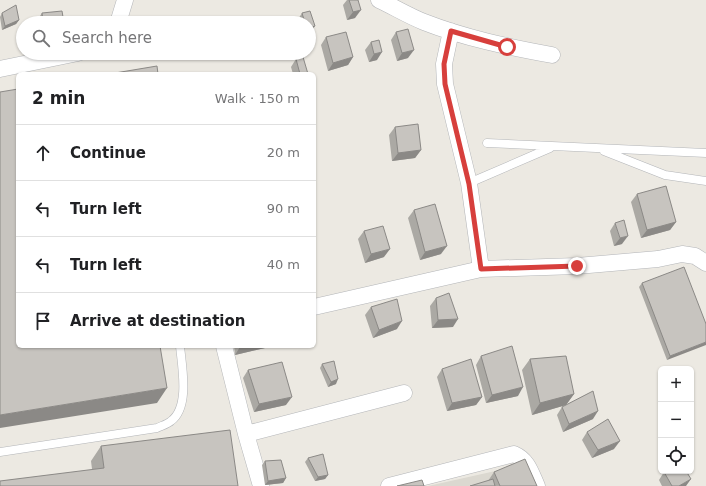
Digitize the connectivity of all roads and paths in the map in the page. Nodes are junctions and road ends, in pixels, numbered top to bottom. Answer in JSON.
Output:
{"nodes":[{"id":1,"x":125,"y":0,"type":"edge"},
{"id":2,"x":379,"y":0,"type":"edge"},
{"id":3,"x":120,"y":16,"type":"edge"},
{"id":4,"x":451,"y":31,"type":"junction"},
{"id":5,"x":552,"y":55,"type":"dead end"},
{"id":6,"x":44,"y":60,"type":"edge"},
{"id":7,"x":0,"y":69,"type":"edge"},
{"id":8,"x":487,"y":143,"type":"dead end"},
{"id":9,"x":552,"y":147,"type":"junction"},
{"id":10,"x":599,"y":149,"type":"junction"},
{"id":11,"x":706,"y":153,"type":"edge"},
{"id":12,"x":706,"y":181,"type":"edge"},
{"id":13,"x":469,"y":184,"type":"junction"},
{"id":14,"x":706,"y":263,"type":"edge"},
{"id":15,"x":481,"y":269,"type":"junction"},
{"id":16,"x":316,"y":307,"type":"edge"},
{"id":17,"x":180,"y":348,"type":"edge"},
{"id":18,"x":224,"y":348,"type":"edge"},
{"id":19,"x":404,"y":393,"type":"dead end"},
{"id":20,"x":246,"y":434,"type":"junction"},
{"id":21,"x":0,"y":452,"type":"edge"},
{"id":22,"x":261,"y":486,"type":"edge"},
{"id":23,"x":389,"y":486,"type":"edge"},
{"id":24,"x":537,"y":486,"type":"edge"}],
"edges":[{"from":1,"to":3,"type":"street"},
{"from":2,"to":4,"type":"street"},
{"from":4,"to":5,"type":"street"},
{"from":4,"to":13,"type":"street"},
{"from":6,"to":7,"type":"street"},
{"from":8,"to":9,"type":"lane"},
{"from":9,"to":10,"type":"lane"},
{"from":9,"to":13,"type":"lane"},
{"from":10,"to":11,"type":"lane"},
{"from":10,"to":12,"type":"lane"},
{"from":13,"to":15,"type":"street"},
{"from":14,"to":15,"type":"street"},
{"from":15,"to":16,"type":"street"},
{"from":17,"to":21,"type":"lane"},
{"from":18,"to":20,"type":"street"},
{"from":19,"to":20,"type":"street"},
{"from":20,"to":22,"type":"street"},
{"from":23,"to":24,"type":"street"}]}
